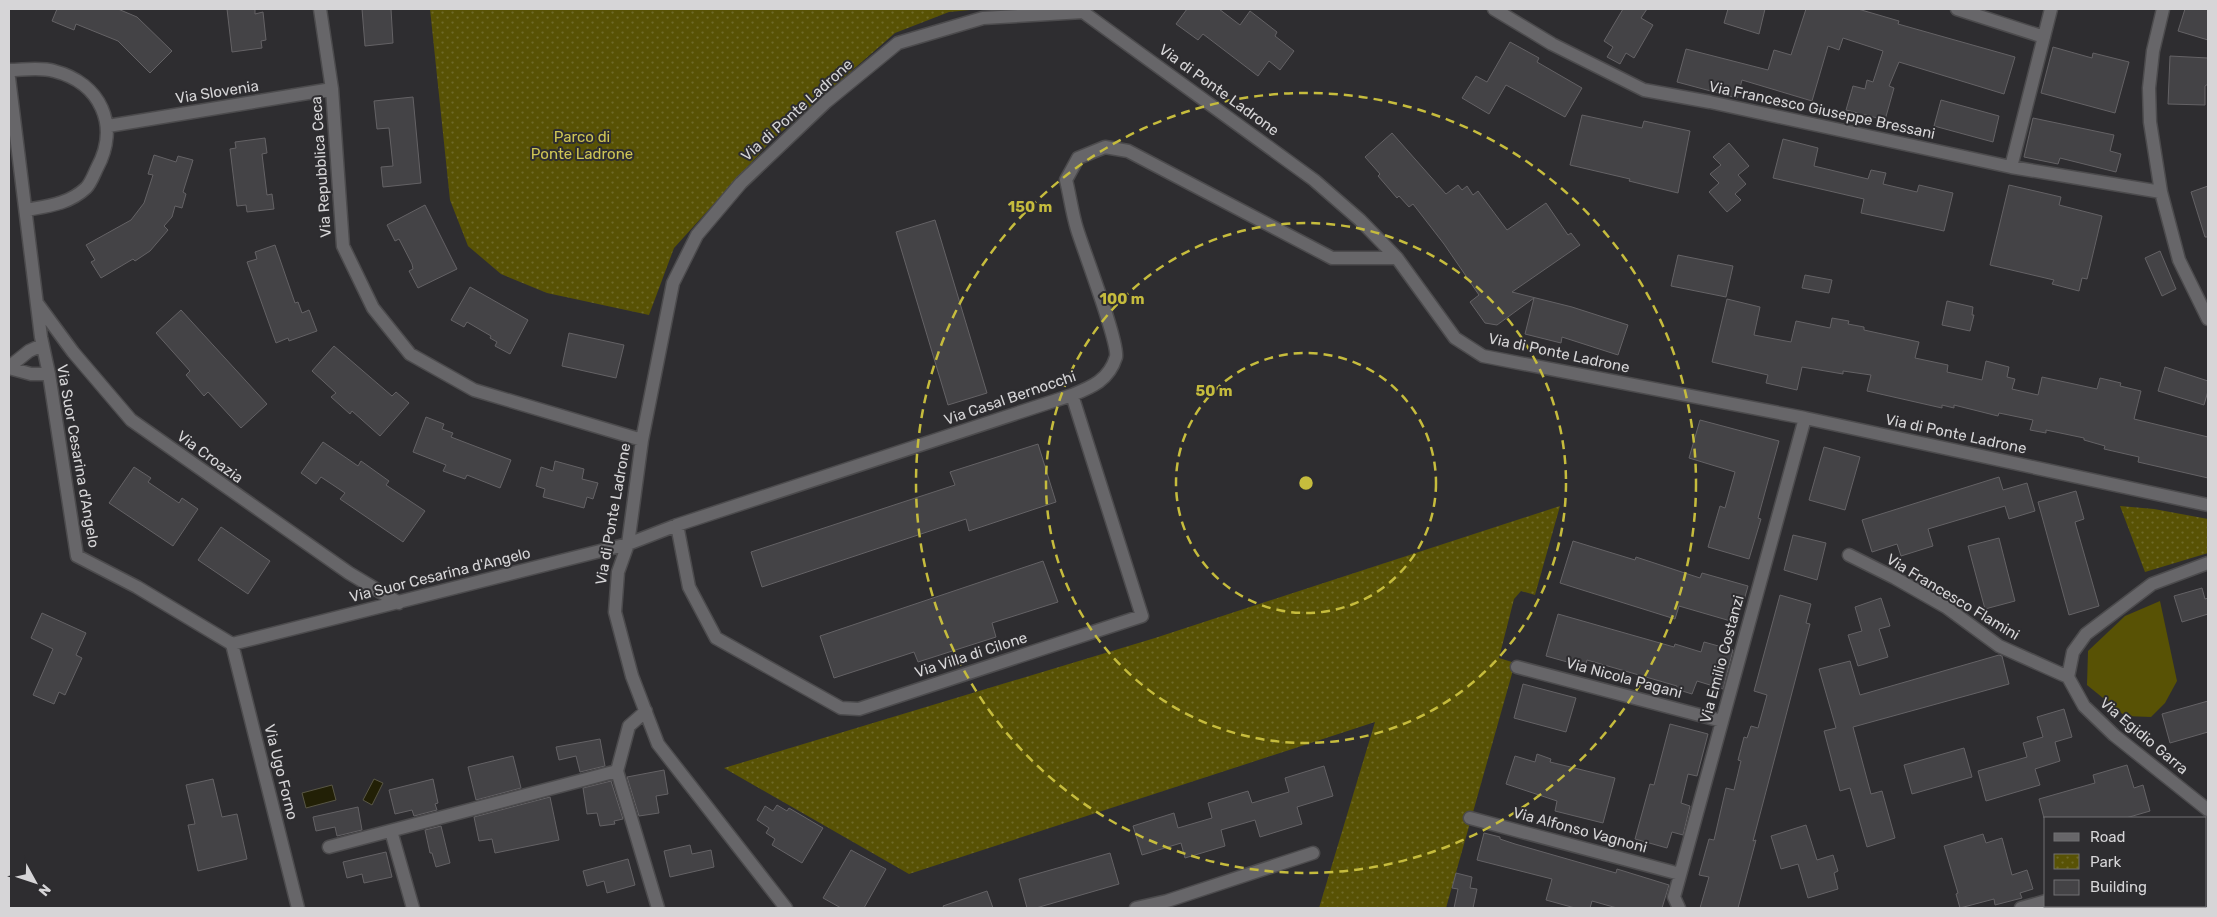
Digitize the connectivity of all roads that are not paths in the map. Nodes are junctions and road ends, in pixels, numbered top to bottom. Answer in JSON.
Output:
{"nodes":[{"id":1,"x":320,"y":9,"type":"edge"},
{"id":2,"x":1494,"y":9,"type":"edge"},
{"id":3,"x":1958,"y":9,"type":"edge"},
{"id":4,"x":2051,"y":9,"type":"edge"},
{"id":5,"x":2163,"y":9,"type":"edge"},
{"id":6,"x":1082,"y":10,"type":"edge"},
{"id":7,"x":2044,"y":36,"type":"junction"},
{"id":8,"x":9,"y":70,"type":"edge"},
{"id":9,"x":9,"y":78,"type":"edge"},
{"id":10,"x":332,"y":89,"type":"junction"},
{"id":11,"x":108,"y":126,"type":"junction"},
{"id":12,"x":2010,"y":167,"type":"junction"},
{"id":13,"x":2161,"y":192,"type":"junction"},
{"id":14,"x":26,"y":210,"type":"junction"},
{"id":15,"x":1397,"y":258,"type":"junction"},
{"id":16,"x":36,"y":301,"type":"junction"},
{"id":17,"x":2208,"y":319,"type":"edge"},
{"id":18,"x":42,"y":345,"type":"junction"},
{"id":19,"x":9,"y":368,"type":"edge"},
{"id":20,"x":49,"y":374,"type":"junction"},
{"id":21,"x":1072,"y":395,"type":"junction"},
{"id":22,"x":1805,"y":418,"type":"junction"},
{"id":23,"x":642,"y":440,"type":"junction"},
{"id":24,"x":2208,"y":505,"type":"edge"},
{"id":25,"x":677,"y":525,"type":"junction"},
{"id":26,"x":628,"y":544,"type":"junction"},
{"id":27,"x":1848,"y":555,"type":"dead end"},
{"id":28,"x":2208,"y":563,"type":"edge"},
{"id":29,"x":399,"y":603,"type":"junction"},
{"id":30,"x":232,"y":644,"type":"junction"},
{"id":31,"x":1517,"y":667,"type":"dead end"},
{"id":32,"x":2068,"y":677,"type":"junction"},
{"id":33,"x":646,"y":711,"type":"junction"},
{"id":34,"x":1722,"y":720,"type":"junction"},
{"id":35,"x":617,"y":771,"type":"junction"},
{"id":36,"x":2208,"y":810,"type":"edge"},
{"id":37,"x":1470,"y":818,"type":"dead end"},
{"id":38,"x":391,"y":831,"type":"junction"},
{"id":39,"x":329,"y":848,"type":"dead end"},
{"id":40,"x":1313,"y":853,"type":"dead end"},
{"id":41,"x":1680,"y":874,"type":"junction"},
{"id":42,"x":2044,"y":902,"type":"edge"},
{"id":43,"x":298,"y":908,"type":"edge"},
{"id":44,"x":413,"y":908,"type":"edge"},
{"id":45,"x":658,"y":908,"type":"edge"},
{"id":46,"x":786,"y":908,"type":"edge"},
{"id":47,"x":1136,"y":908,"type":"edge"},
{"id":48,"x":1679,"y":908,"type":"edge"},
{"id":49,"x":2021,"y":908,"type":"edge"}],
"edges":[{"from":1,"to":10,"type":"street","name":"Via Repubblica Ceca"},
{"from":2,"to":12,"type":"street","name":"Via Francesco Giuseppe Bressani"},
{"from":3,"to":7,"type":"street"},
{"from":4,"to":7,"type":"street"},
{"from":5,"to":13,"type":"street"},
{"from":6,"to":15,"type":"street","name":"Via di Ponte Ladrone"},
{"from":6,"to":23,"type":"street","name":"Via di Ponte Ladrone"},
{"from":7,"to":12,"type":"street"},
{"from":8,"to":11,"type":"street"},
{"from":9,"to":14,"type":"street","name":"Via Suor Cesarina d'Angelo"},
{"from":10,"to":11,"type":"street","name":"Via Slovenia"},
{"from":10,"to":23,"type":"street","name":"Via Repubblica Ceca"},
{"from":11,"to":14,"type":"street"},
{"from":12,"to":13,"type":"street","name":"Via Francesco Giuseppe Bressani"},
{"from":13,"to":17,"type":"street"},
{"from":14,"to":16,"type":"street","name":"Via Suor Cesarina d'Angelo"},
{"from":15,"to":21,"type":"street","name":"Via Casal Bernocchi"},
{"from":15,"to":22,"type":"street","name":"Via di Ponte Ladrone"},
{"from":16,"to":18,"type":"street","name":"Via Suor Cesarina d'Angelo"},
{"from":16,"to":29,"type":"street","name":"Via Croazia"},
{"from":18,"to":19,"type":"street"},
{"from":18,"to":20,"type":"street","name":"Via Suor Cesarina d'Angelo"},
{"from":19,"to":20,"type":"street"},
{"from":20,"to":30,"type":"street","name":"Via Suor Cesarina d'Angelo"},
{"from":21,"to":25,"type":"street","name":"Via Casal Bernocchi"},
{"from":21,"to":25,"type":"street","name":"Via Villa di Cilone"},
{"from":22,"to":24,"type":"street","name":"Via di Ponte Ladrone"},
{"from":22,"to":34,"type":"street","name":"Via Emilio Costanzi"},
{"from":23,"to":26,"type":"street","name":"Via di Ponte Ladrone"},
{"from":25,"to":26,"type":"street","name":"Via Casal Bernocchi"},
{"from":26,"to":29,"type":"street","name":"Via Suor Cesarina d'Angelo"},
{"from":26,"to":33,"type":"street","name":"Via di Ponte Ladrone"},
{"from":27,"to":32,"type":"street","name":"Via Francesco Flamini"},
{"from":28,"to":32,"type":"street"},
{"from":29,"to":30,"type":"street","name":"Via Suor Cesarina d'Angelo"},
{"from":30,"to":43,"type":"street","name":"Via Ugo Forno"},
{"from":31,"to":34,"type":"street","name":"Via Nicola Pagani"},
{"from":32,"to":36,"type":"street","name":"Via Egidio Garra"},
{"from":33,"to":35,"type":"street"},
{"from":33,"to":46,"type":"street","name":"Via di Ponte Ladrone"},
{"from":34,"to":41,"type":"street","name":"Via Emilio Costanzi"},
{"from":35,"to":38,"type":"street"},
{"from":35,"to":45,"type":"street"},
{"from":37,"to":41,"type":"street","name":"Via Alfonso Vagnoni"},
{"from":38,"to":39,"type":"street"},
{"from":38,"to":44,"type":"street"},
{"from":40,"to":47,"type":"street"},
{"from":41,"to":48,"type":"street","name":"Via Emilio Costanzi"},
{"from":42,"to":49,"type":"street"}]}
